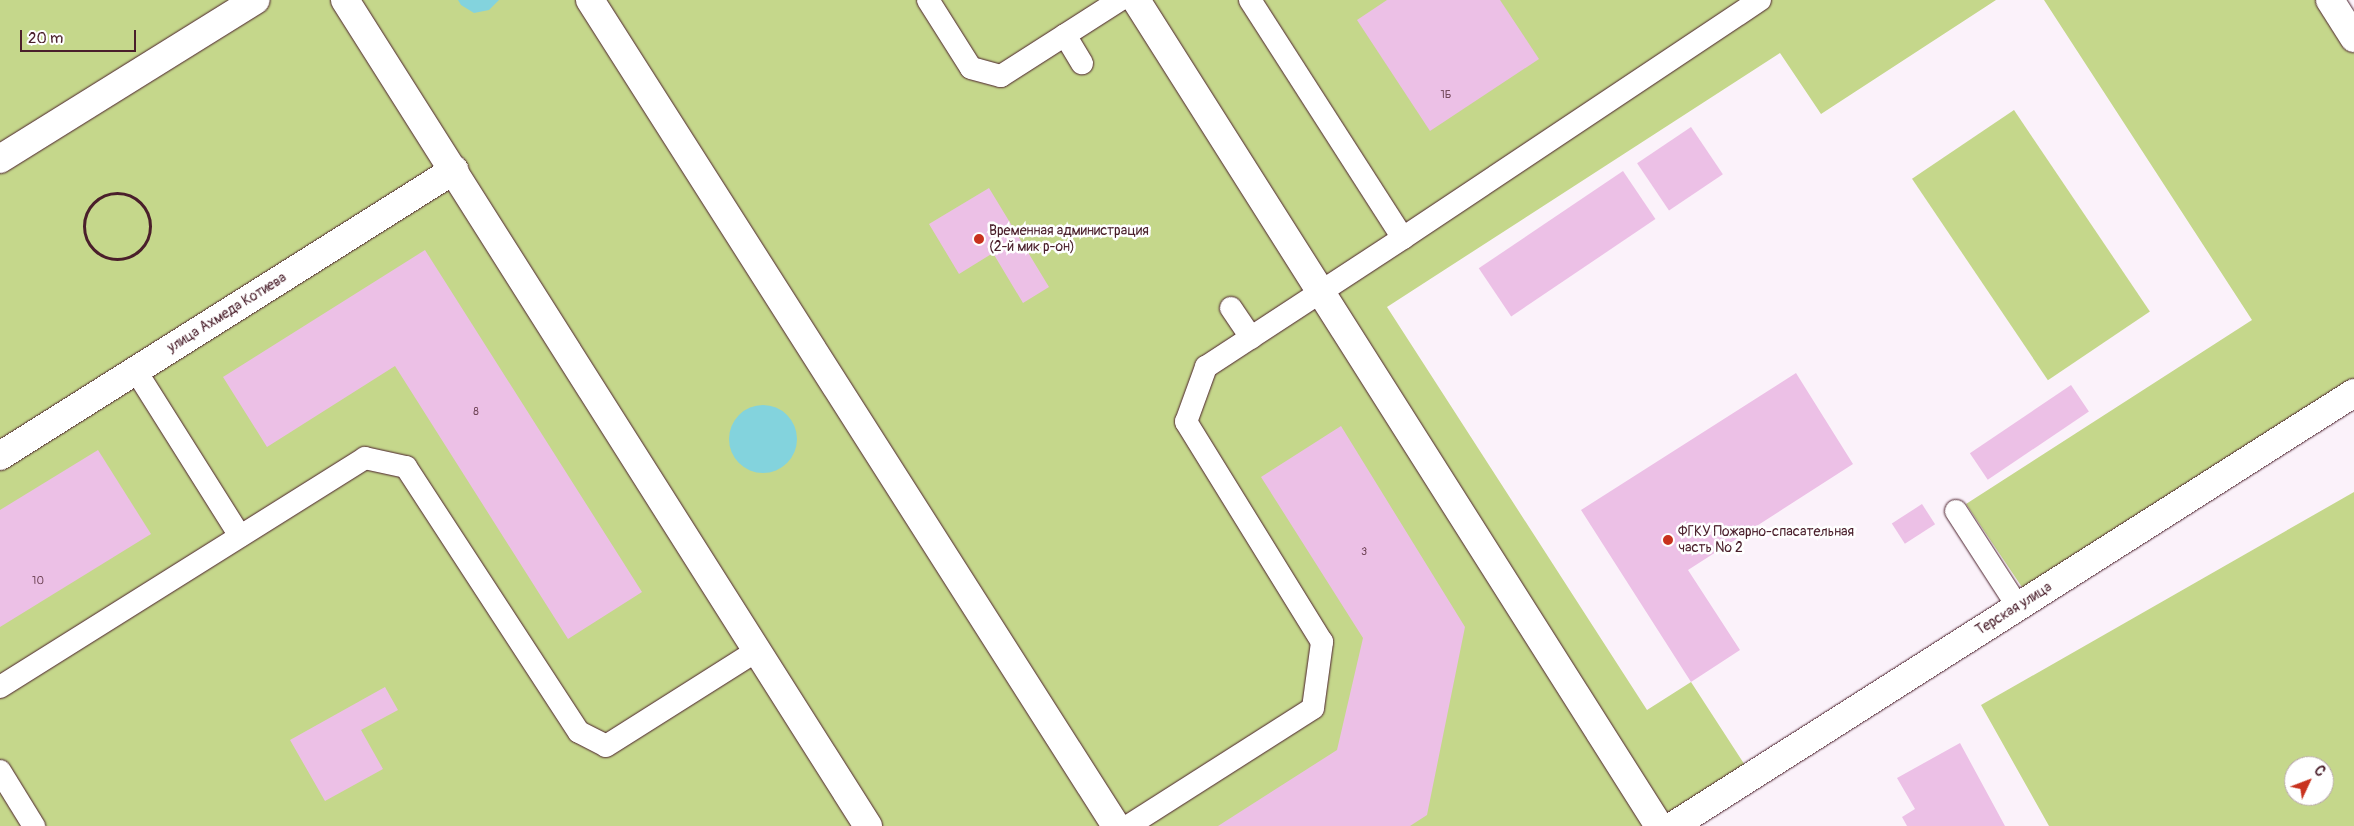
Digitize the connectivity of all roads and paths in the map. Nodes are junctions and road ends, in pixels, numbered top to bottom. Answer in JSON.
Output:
{"nodes":[{"id":1,"x":255,"y":0,"type":"edge"},
{"id":2,"x":345,"y":0,"type":"edge"},
{"id":3,"x":590,"y":0,"type":"edge"},
{"id":4,"x":928,"y":0,"type":"edge"},
{"id":5,"x":1120,"y":0,"type":"edge"},
{"id":6,"x":1136,"y":0,"type":"edge"},
{"id":7,"x":1250,"y":0,"type":"edge"},
{"id":8,"x":1760,"y":0,"type":"edge"},
{"id":9,"x":2330,"y":0,"type":"edge"},
{"id":10,"x":1065,"y":35,"type":"junction"},
{"id":11,"x":2354,"y":38,"type":"edge"},
{"id":12,"x":1082,"y":63,"type":"dead end"},
{"id":13,"x":0,"y":159,"type":"edge"},
{"id":14,"x":454,"y":170,"type":"junction"},
{"id":15,"x":134,"y":196,"type":"joint"},
{"id":16,"x":1403,"y":238,"type":"junction"},
{"id":17,"x":1321,"y":292,"type":"junction"},
{"id":18,"x":1231,"y":308,"type":"dead end"},
{"id":19,"x":1251,"y":338,"type":"junction"},
{"id":20,"x":136,"y":371,"type":"junction"},
{"id":21,"x":2354,"y":393,"type":"edge"},
{"id":22,"x":0,"y":456,"type":"edge"},
{"id":23,"x":1956,"y":511,"type":"dead end"},
{"id":24,"x":240,"y":536,"type":"junction"},
{"id":25,"x":2018,"y":606,"type":"junction"},
{"id":26,"x":756,"y":651,"type":"junction"},
{"id":27,"x":0,"y":687,"type":"edge"},
{"id":28,"x":0,"y":771,"type":"edge"},
{"id":29,"x":34,"y":826,"type":"edge"},
{"id":30,"x":868,"y":826,"type":"edge"},
{"id":31,"x":1116,"y":826,"type":"edge"},
{"id":32,"x":1128,"y":826,"type":"edge"},
{"id":33,"x":1659,"y":826,"type":"edge"},
{"id":34,"x":1673,"y":826,"type":"edge"}],
"edges":[{"from":1,"to":13,"type":"street"},
{"from":2,"to":14,"type":"street"},
{"from":3,"to":31,"type":"street"},
{"from":4,"to":10,"type":"lane"},
{"from":5,"to":10,"type":"lane"},
{"from":6,"to":17,"type":"street"},
{"from":7,"to":16,"type":"lane"},
{"from":8,"to":16,"type":"lane"},
{"from":9,"to":11,"type":"street"},
{"from":10,"to":12,"type":"lane"},
{"from":14,"to":20,"type":"street","name":"улица Ахмеда Котиева"},
{"from":14,"to":26,"type":"street"},
{"from":15,"to":15,"type":"path"},
{"from":16,"to":17,"type":"lane"},
{"from":17,"to":19,"type":"lane"},
{"from":17,"to":33,"type":"street"},
{"from":18,"to":19,"type":"lane"},
{"from":19,"to":32,"type":"lane"},
{"from":20,"to":22,"type":"street","name":"улица Ахмеда Котиева"},
{"from":20,"to":24,"type":"lane"},
{"from":21,"to":25,"type":"street","name":"Терская улица"},
{"from":23,"to":25,"type":"lane"},
{"from":24,"to":26,"type":"lane"},
{"from":24,"to":27,"type":"lane"},
{"from":25,"to":34,"type":"street","name":"Терская улица"},
{"from":26,"to":30,"type":"street"},
{"from":28,"to":29,"type":"lane"}]}
